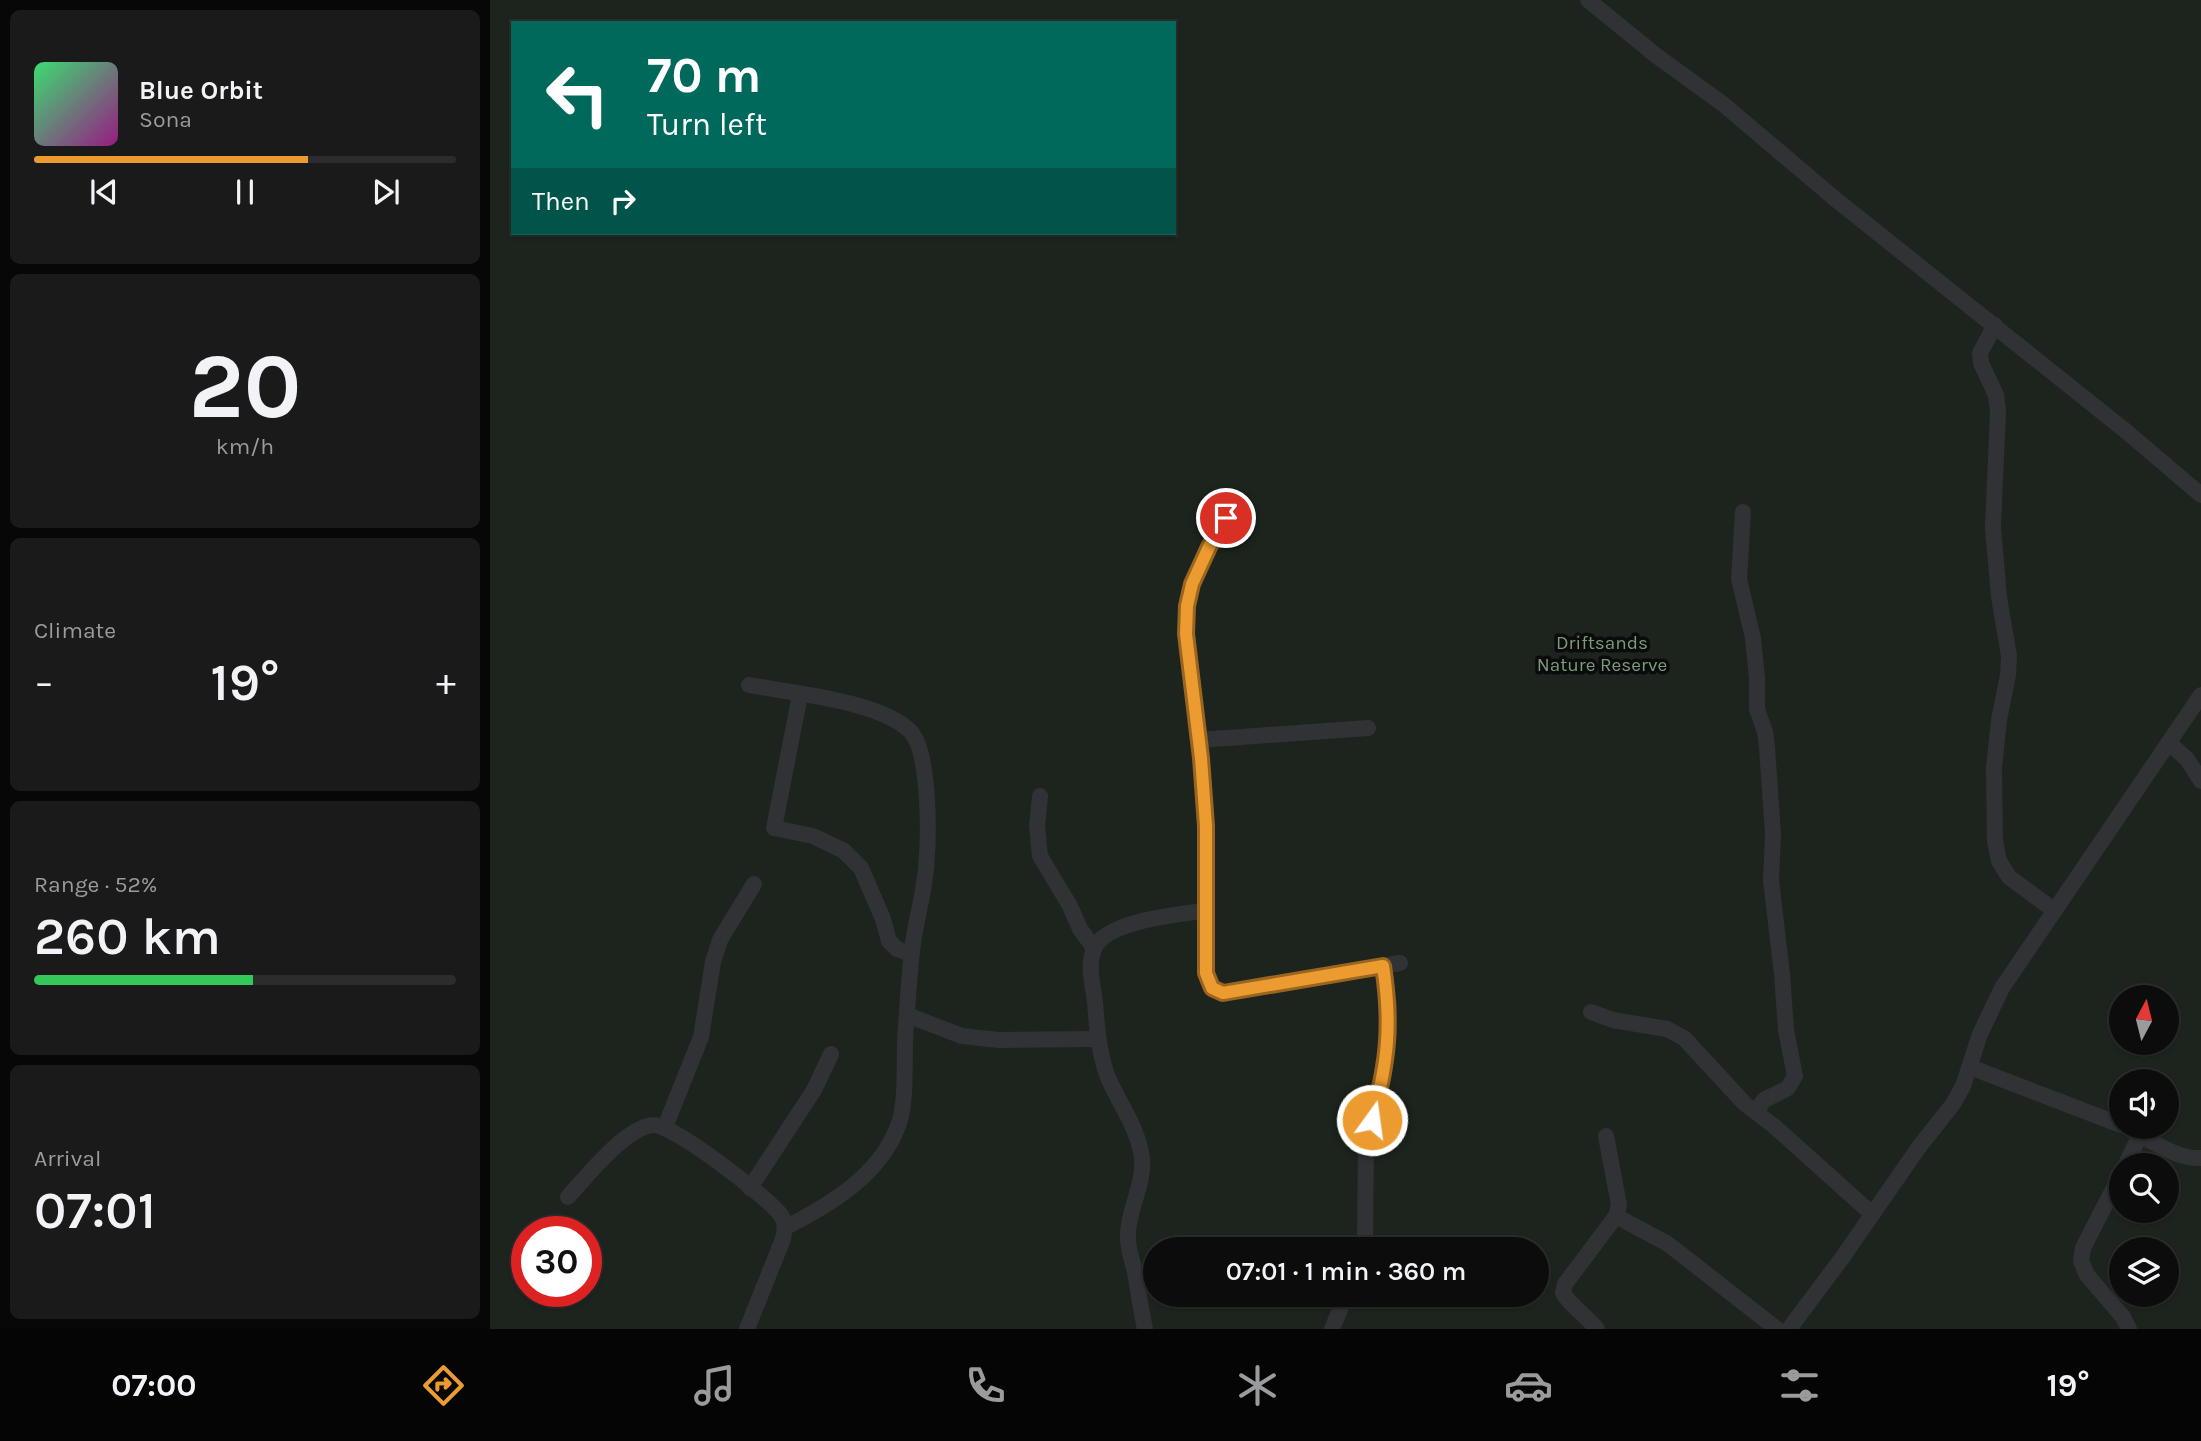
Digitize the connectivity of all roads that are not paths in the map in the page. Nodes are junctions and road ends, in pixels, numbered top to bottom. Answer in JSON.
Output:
{"nodes":[{"id":1,"x":1588,"y":0,"type":"edge"},
{"id":2,"x":1994,"y":325,"type":"junction"},
{"id":3,"x":2201,"y":495,"type":"edge"},
{"id":4,"x":1743,"y":512,"type":"dead end"},
{"id":5,"x":1226,"y":518,"type":"dead end"},
{"id":6,"x":749,"y":685,"type":"dead end"},
{"id":7,"x":800,"y":695,"type":"junction"},
{"id":8,"x":2201,"y":695,"type":"edge"},
{"id":9,"x":1368,"y":729,"type":"dead end"},
{"id":10,"x":1199,"y":740,"type":"junction"},
{"id":11,"x":2169,"y":743,"type":"junction"},
{"id":12,"x":2201,"y":781,"type":"edge"},
{"id":13,"x":1040,"y":796,"type":"dead end"},
{"id":14,"x":754,"y":884,"type":"dead end"},
{"id":15,"x":1205,"y":911,"type":"junction"},
{"id":16,"x":2055,"y":911,"type":"junction"},
{"id":17,"x":1094,"y":948,"type":"junction"},
{"id":18,"x":912,"y":954,"type":"junction"},
{"id":19,"x":1400,"y":963,"type":"dead end"},
{"id":20,"x":1383,"y":966,"type":"junction"},
{"id":21,"x":1591,"y":1012,"type":"dead end"},
{"id":22,"x":906,"y":1015,"type":"junction"},
{"id":23,"x":1098,"y":1039,"type":"junction"},
{"id":24,"x":831,"y":1054,"type":"dead end"},
{"id":25,"x":1970,"y":1068,"type":"junction"},
{"id":26,"x":1756,"y":1112,"type":"junction"},
{"id":27,"x":2109,"y":1120,"type":"edge"},
{"id":28,"x":665,"y":1127,"type":"junction"},
{"id":29,"x":1606,"y":1136,"type":"dead end"},
{"id":30,"x":2148,"y":1139,"type":"edge"},
{"id":31,"x":2201,"y":1158,"type":"edge"},
{"id":32,"x":750,"y":1188,"type":"junction"},
{"id":33,"x":568,"y":1197,"type":"dead end"},
{"id":34,"x":2109,"y":1197,"type":"edge"},
{"id":35,"x":1872,"y":1214,"type":"junction"},
{"id":36,"x":1616,"y":1216,"type":"junction"},
{"id":37,"x":786,"y":1227,"type":"junction"},
{"id":38,"x":1365,"y":1237,"type":"edge"},
{"id":39,"x":1341,"y":1307,"type":"edge"},
{"id":40,"x":747,"y":1329,"type":"edge"},
{"id":41,"x":1145,"y":1329,"type":"edge"},
{"id":42,"x":1332,"y":1329,"type":"edge"},
{"id":43,"x":1597,"y":1329,"type":"edge"},
{"id":44,"x":1777,"y":1329,"type":"edge"},
{"id":45,"x":1789,"y":1329,"type":"edge"},
{"id":46,"x":2129,"y":1329,"type":"edge"}],
"edges":[{"from":1,"to":2,"type":"street"},
{"from":2,"to":3,"type":"street"},
{"from":2,"to":16,"type":"street"},
{"from":4,"to":26,"type":"street"},
{"from":5,"to":10,"type":"street"},
{"from":6,"to":7,"type":"street"},
{"from":7,"to":18,"type":"street"},
{"from":7,"to":18,"type":"street"},
{"from":8,"to":11,"type":"street"},
{"from":9,"to":10,"type":"street"},
{"from":10,"to":15,"type":"street"},
{"from":11,"to":12,"type":"street"},
{"from":11,"to":16,"type":"street"},
{"from":13,"to":17,"type":"street"},
{"from":14,"to":28,"type":"street"},
{"from":15,"to":17,"type":"street"},
{"from":15,"to":20,"type":"street"},
{"from":16,"to":25,"type":"street"},
{"from":17,"to":23,"type":"street"},
{"from":18,"to":22,"type":"street"},
{"from":19,"to":20,"type":"street"},
{"from":20,"to":38,"type":"street"},
{"from":21,"to":26,"type":"street"},
{"from":22,"to":23,"type":"street"},
{"from":22,"to":37,"type":"street"},
{"from":23,"to":41,"type":"street"},
{"from":24,"to":32,"type":"street"},
{"from":25,"to":27,"type":"street"},
{"from":25,"to":35,"type":"street"},
{"from":26,"to":35,"type":"street"},
{"from":28,"to":32,"type":"street"},
{"from":28,"to":33,"type":"street"},
{"from":29,"to":36,"type":"street"},
{"from":30,"to":31,"type":"street"},
{"from":32,"to":37,"type":"street"},
{"from":34,"to":46,"type":"street"},
{"from":35,"to":45,"type":"street"},
{"from":36,"to":43,"type":"street"},
{"from":36,"to":44,"type":"street"},
{"from":37,"to":40,"type":"street"},
{"from":39,"to":42,"type":"street"}]}
